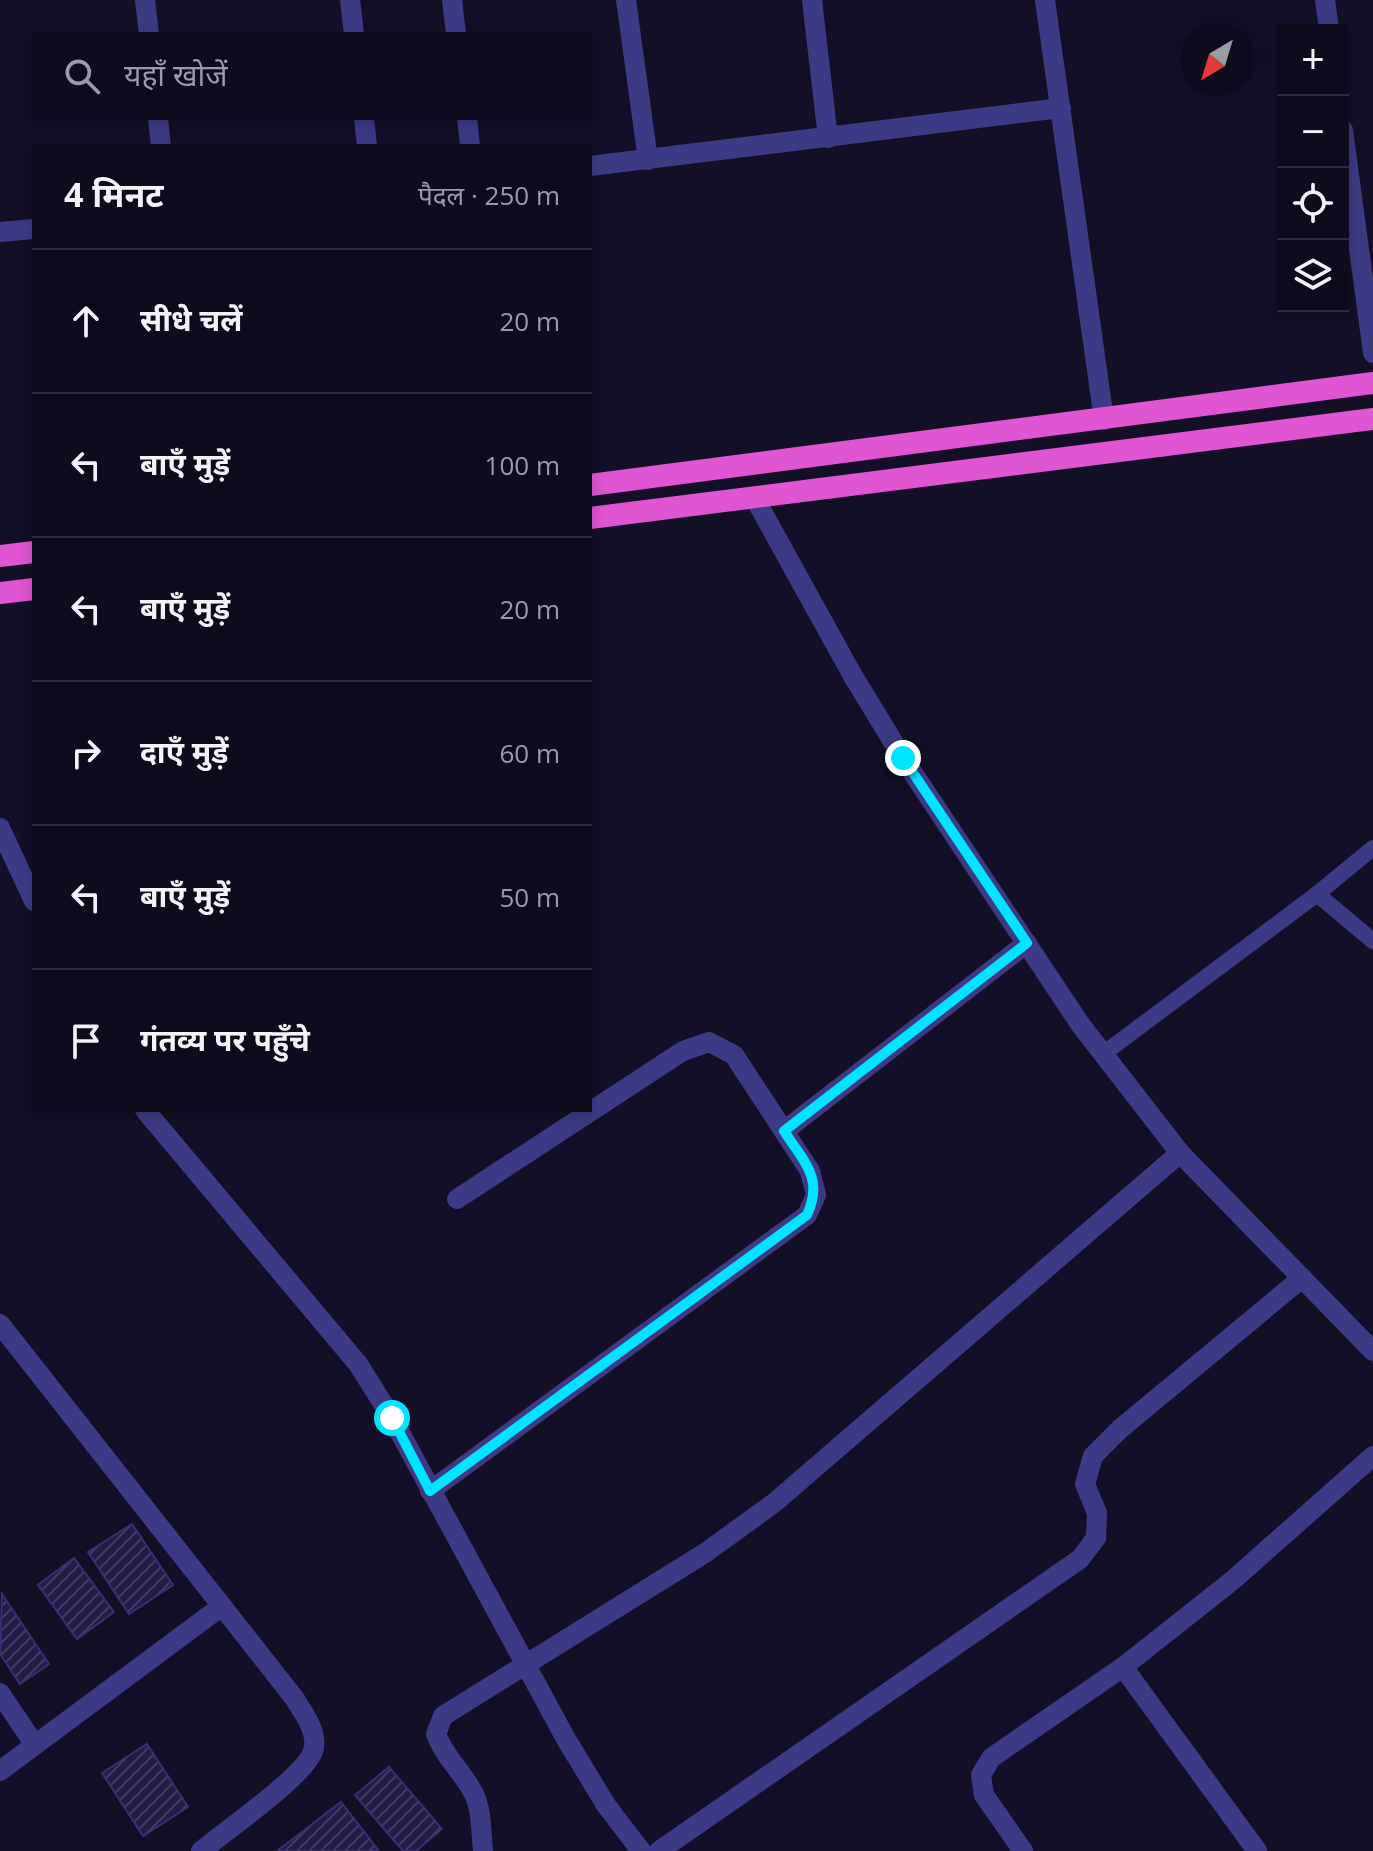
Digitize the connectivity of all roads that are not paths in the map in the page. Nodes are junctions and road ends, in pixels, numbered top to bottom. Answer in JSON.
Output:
{"nodes":[{"id":1,"x":145,"y":0,"type":"edge"},
{"id":2,"x":350,"y":0,"type":"edge"},
{"id":3,"x":452,"y":0,"type":"edge"},
{"id":4,"x":626,"y":0,"type":"edge"},
{"id":5,"x":812,"y":0,"type":"edge"},
{"id":6,"x":1045,"y":0,"type":"edge"},
{"id":7,"x":1325,"y":0,"type":"edge"},
{"id":8,"x":1328,"y":24,"type":"edge"},
{"id":9,"x":149,"y":32,"type":"edge"},
{"id":10,"x":354,"y":32,"type":"edge"},
{"id":11,"x":456,"y":32,"type":"edge"},
{"id":12,"x":1061,"y":108,"type":"junction"},
{"id":13,"x":158,"y":120,"type":"edge"},
{"id":14,"x":364,"y":120,"type":"edge"},
{"id":15,"x":467,"y":120,"type":"edge"},
{"id":16,"x":828,"y":138,"type":"junction"},
{"id":17,"x":161,"y":144,"type":"edge"},
{"id":18,"x":367,"y":144,"type":"edge"},
{"id":19,"x":470,"y":144,"type":"edge"},
{"id":20,"x":648,"y":160,"type":"junction"},
{"id":21,"x":592,"y":166,"type":"edge"},
{"id":22,"x":1348,"y":168,"type":"edge"},
{"id":23,"x":32,"y":229,"type":"edge"},
{"id":24,"x":0,"y":232,"type":"edge"},
{"id":25,"x":1373,"y":353,"type":"edge"},
{"id":26,"x":1373,"y":383,"type":"edge"},
{"id":27,"x":1373,"y":419,"type":"edge"},
{"id":28,"x":1104,"y":420,"type":"junction"},
{"id":29,"x":592,"y":485,"type":"edge"},
{"id":30,"x":754,"y":497,"type":"junction"},
{"id":31,"x":592,"y":518,"type":"edge"},
{"id":32,"x":32,"y":552,"type":"edge"},
{"id":33,"x":0,"y":556,"type":"edge"},
{"id":34,"x":32,"y":589,"type":"edge"},
{"id":35,"x":0,"y":593,"type":"edge"},
{"id":36,"x":0,"y":828,"type":"edge"},
{"id":37,"x":1373,"y":848,"type":"edge"},
{"id":38,"x":1317,"y":894,"type":"junction"},
{"id":39,"x":32,"y":897,"type":"edge"},
{"id":40,"x":1373,"y":941,"type":"edge"},
{"id":41,"x":1027,"y":943,"type":"junction"},
{"id":42,"x":1103,"y":1054,"type":"junction"},
{"id":43,"x":592,"y":1111,"type":"edge"},
{"id":44,"x":147,"y":1112,"type":"edge"},
{"id":45,"x":590,"y":1112,"type":"edge"},
{"id":46,"x":784,"y":1131,"type":"junction"},
{"id":47,"x":1180,"y":1153,"type":"junction"},
{"id":48,"x":457,"y":1199,"type":"dead end"},
{"id":49,"x":1302,"y":1278,"type":"junction"},
{"id":50,"x":0,"y":1324,"type":"edge"},
{"id":51,"x":1373,"y":1351,"type":"edge"},
{"id":52,"x":1373,"y":1456,"type":"edge"},
{"id":53,"x":430,"y":1491,"type":"junction"},
{"id":54,"x":222,"y":1606,"type":"junction"},
{"id":55,"x":525,"y":1665,"type":"junction"},
{"id":56,"x":1123,"y":1667,"type":"junction"},
{"id":57,"x":0,"y":1693,"type":"edge"},
{"id":58,"x":35,"y":1745,"type":"junction"},
{"id":59,"x":0,"y":1771,"type":"edge"},
{"id":60,"x":201,"y":1851,"type":"edge"},
{"id":61,"x":483,"y":1851,"type":"edge"},
{"id":62,"x":641,"y":1851,"type":"edge"},
{"id":63,"x":659,"y":1851,"type":"edge"},
{"id":64,"x":1023,"y":1851,"type":"edge"},
{"id":65,"x":1257,"y":1851,"type":"edge"}],
"edges":[{"from":1,"to":9,"type":"street"},
{"from":2,"to":10,"type":"street"},
{"from":3,"to":11,"type":"street"},
{"from":4,"to":20,"type":"street"},
{"from":5,"to":16,"type":"street"},
{"from":6,"to":12,"type":"street"},
{"from":7,"to":8,"type":"street"},
{"from":12,"to":16,"type":"street"},
{"from":12,"to":28,"type":"street"},
{"from":13,"to":17,"type":"street"},
{"from":14,"to":18,"type":"street"},
{"from":15,"to":19,"type":"street"},
{"from":16,"to":20,"type":"street"},
{"from":20,"to":21,"type":"street"},
{"from":22,"to":25,"type":"street"},
{"from":23,"to":24,"type":"street"},
{"from":26,"to":28,"type":"highway"},
{"from":27,"to":30,"type":"highway"},
{"from":28,"to":29,"type":"highway"},
{"from":30,"to":31,"type":"highway"},
{"from":30,"to":41,"type":"street"},
{"from":32,"to":33,"type":"highway"},
{"from":34,"to":35,"type":"highway"},
{"from":36,"to":39,"type":"street"},
{"from":37,"to":38,"type":"lane"},
{"from":38,"to":40,"type":"lane"},
{"from":38,"to":42,"type":"lane"},
{"from":41,"to":42,"type":"street"},
{"from":41,"to":46,"type":"street"},
{"from":42,"to":47,"type":"street"},
{"from":43,"to":46,"type":"street"},
{"from":44,"to":53,"type":"street"},
{"from":45,"to":48,"type":"street"},
{"from":46,"to":53,"type":"street"},
{"from":47,"to":49,"type":"street"},
{"from":47,"to":55,"type":"street"},
{"from":49,"to":51,"type":"street"},
{"from":49,"to":63,"type":"street"},
{"from":50,"to":54,"type":"street"},
{"from":52,"to":56,"type":"street"},
{"from":53,"to":55,"type":"street"},
{"from":54,"to":58,"type":"street"},
{"from":54,"to":60,"type":"street"},
{"from":55,"to":61,"type":"street"},
{"from":55,"to":62,"type":"street"},
{"from":56,"to":64,"type":"street"},
{"from":56,"to":65,"type":"street"},
{"from":57,"to":58,"type":"street"},
{"from":58,"to":59,"type":"street"}]}
